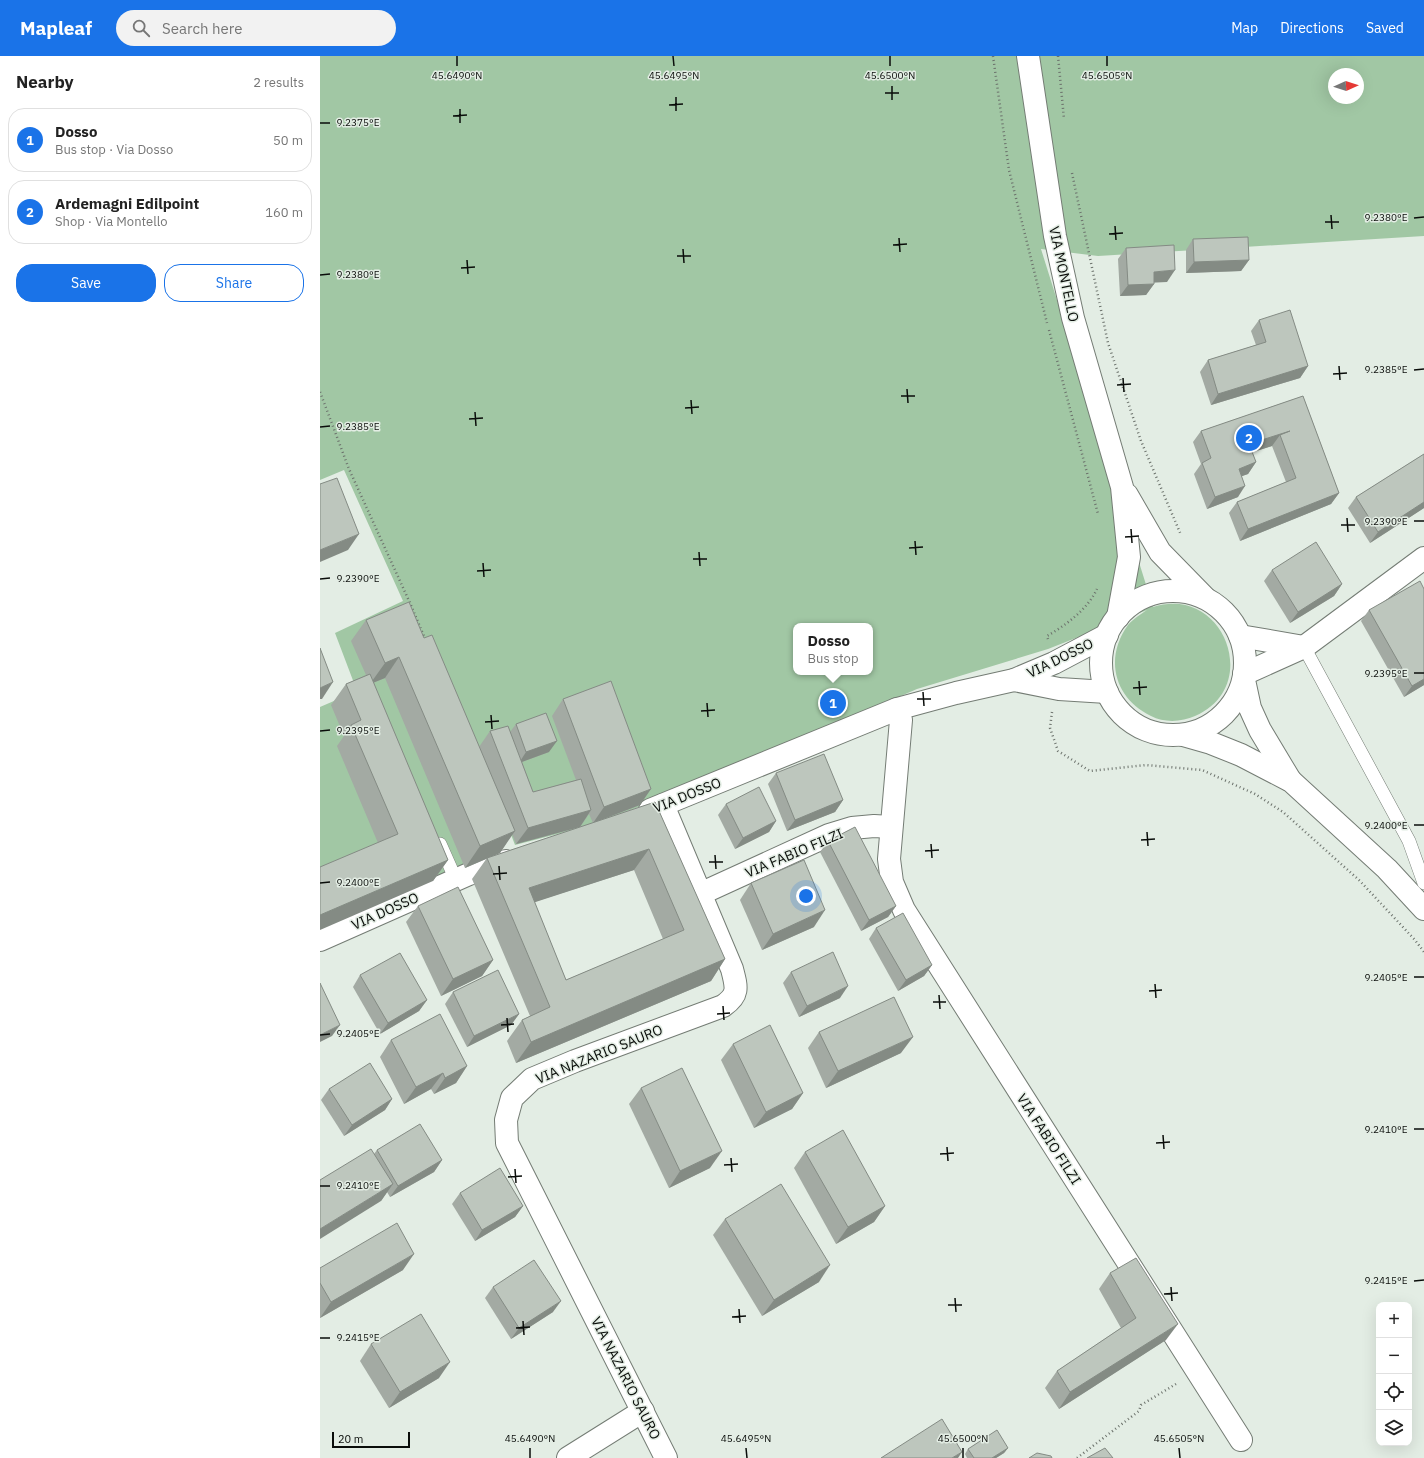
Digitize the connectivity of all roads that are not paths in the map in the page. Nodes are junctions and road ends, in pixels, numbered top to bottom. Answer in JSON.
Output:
{"nodes":[{"id":1,"x":1028,"y":56,"type":"edge"},
{"id":2,"x":1122,"y":487,"type":"junction"},
{"id":3,"x":1424,"y":558,"type":"edge"},
{"id":4,"x":1204,"y":598,"type":"junction"},
{"id":5,"x":1118,"y":617,"type":"junction"},
{"id":6,"x":1107,"y":635,"type":"junction"},
{"id":7,"x":1240,"y":636,"type":"junction"},
{"id":8,"x":1304,"y":647,"type":"junction"},
{"id":9,"x":1244,"y":677,"type":"junction"},
{"id":10,"x":1014,"y":680,"type":"junction"},
{"id":11,"x":1107,"y":692,"type":"junction"},
{"id":12,"x":897,"y":709,"type":"junction"},
{"id":13,"x":1182,"y":735,"type":"junction"},
{"id":14,"x":1291,"y":781,"type":"junction"},
{"id":15,"x":663,"y":805,"type":"junction"},
{"id":16,"x":634,"y":816,"type":"edge"},
{"id":17,"x":891,"y":827,"type":"junction"},
{"id":18,"x":434,"y":830,"type":"edge"},
{"id":19,"x":526,"y":854,"type":"edge"},
{"id":20,"x":456,"y":880,"type":"junction"},
{"id":21,"x":1424,"y":884,"type":"edge"},
{"id":22,"x":700,"y":894,"type":"junction"},
{"id":23,"x":1424,"y":909,"type":"edge"},
{"id":24,"x":320,"y":940,"type":"edge"},
{"id":25,"x":643,"y":1411,"type":"junction"},
{"id":26,"x":1241,"y":1440,"type":"dead end"},
{"id":27,"x":568,"y":1458,"type":"edge"},
{"id":28,"x":666,"y":1458,"type":"edge"}],
"edges":[{"from":1,"to":2,"type":"street","name":"VIA MONTELLO"},
{"from":2,"to":4,"type":"street","name":"VIA MONTELLO"},
{"from":2,"to":5,"type":"street","name":"VIA MONTELLO"},
{"from":3,"to":8,"type":"street"},
{"from":4,"to":5,"type":"street"},
{"from":4,"to":7,"type":"street"},
{"from":5,"to":6,"type":"street"},
{"from":6,"to":10,"type":"street","name":"VIA DOSSO"},
{"from":6,"to":11,"type":"street"},
{"from":7,"to":8,"type":"street"},
{"from":7,"to":9,"type":"street"},
{"from":8,"to":9,"type":"street"},
{"from":8,"to":21,"type":"lane"},
{"from":9,"to":13,"type":"street"},
{"from":9,"to":14,"type":"street"},
{"from":10,"to":11,"type":"street","name":"VIA DOSSO"},
{"from":10,"to":12,"type":"street","name":"VIA DOSSO"},
{"from":11,"to":13,"type":"street"},
{"from":12,"to":15,"type":"street","name":"VIA DOSSO"},
{"from":12,"to":17,"type":"street","name":"VIA FABIO FILZI"},
{"from":13,"to":14,"type":"street"},
{"from":14,"to":23,"type":"street"},
{"from":15,"to":16,"type":"street","name":"VIA DOSSO"},
{"from":15,"to":22,"type":"street","name":"VIA NAZARIO SAURO"},
{"from":17,"to":22,"type":"street","name":"VIA FABIO FILZI"},
{"from":17,"to":26,"type":"street","name":"VIA FABIO FILZI"},
{"from":18,"to":20,"type":"lane"},
{"from":19,"to":20,"type":"street","name":"VIA DOSSO"},
{"from":20,"to":24,"type":"street","name":"VIA DOSSO"},
{"from":22,"to":25,"type":"street","name":"VIA NAZARIO SAURO"},
{"from":25,"to":27,"type":"street"},
{"from":25,"to":28,"type":"street","name":"VIA NAZARIO SAURO"}]}
